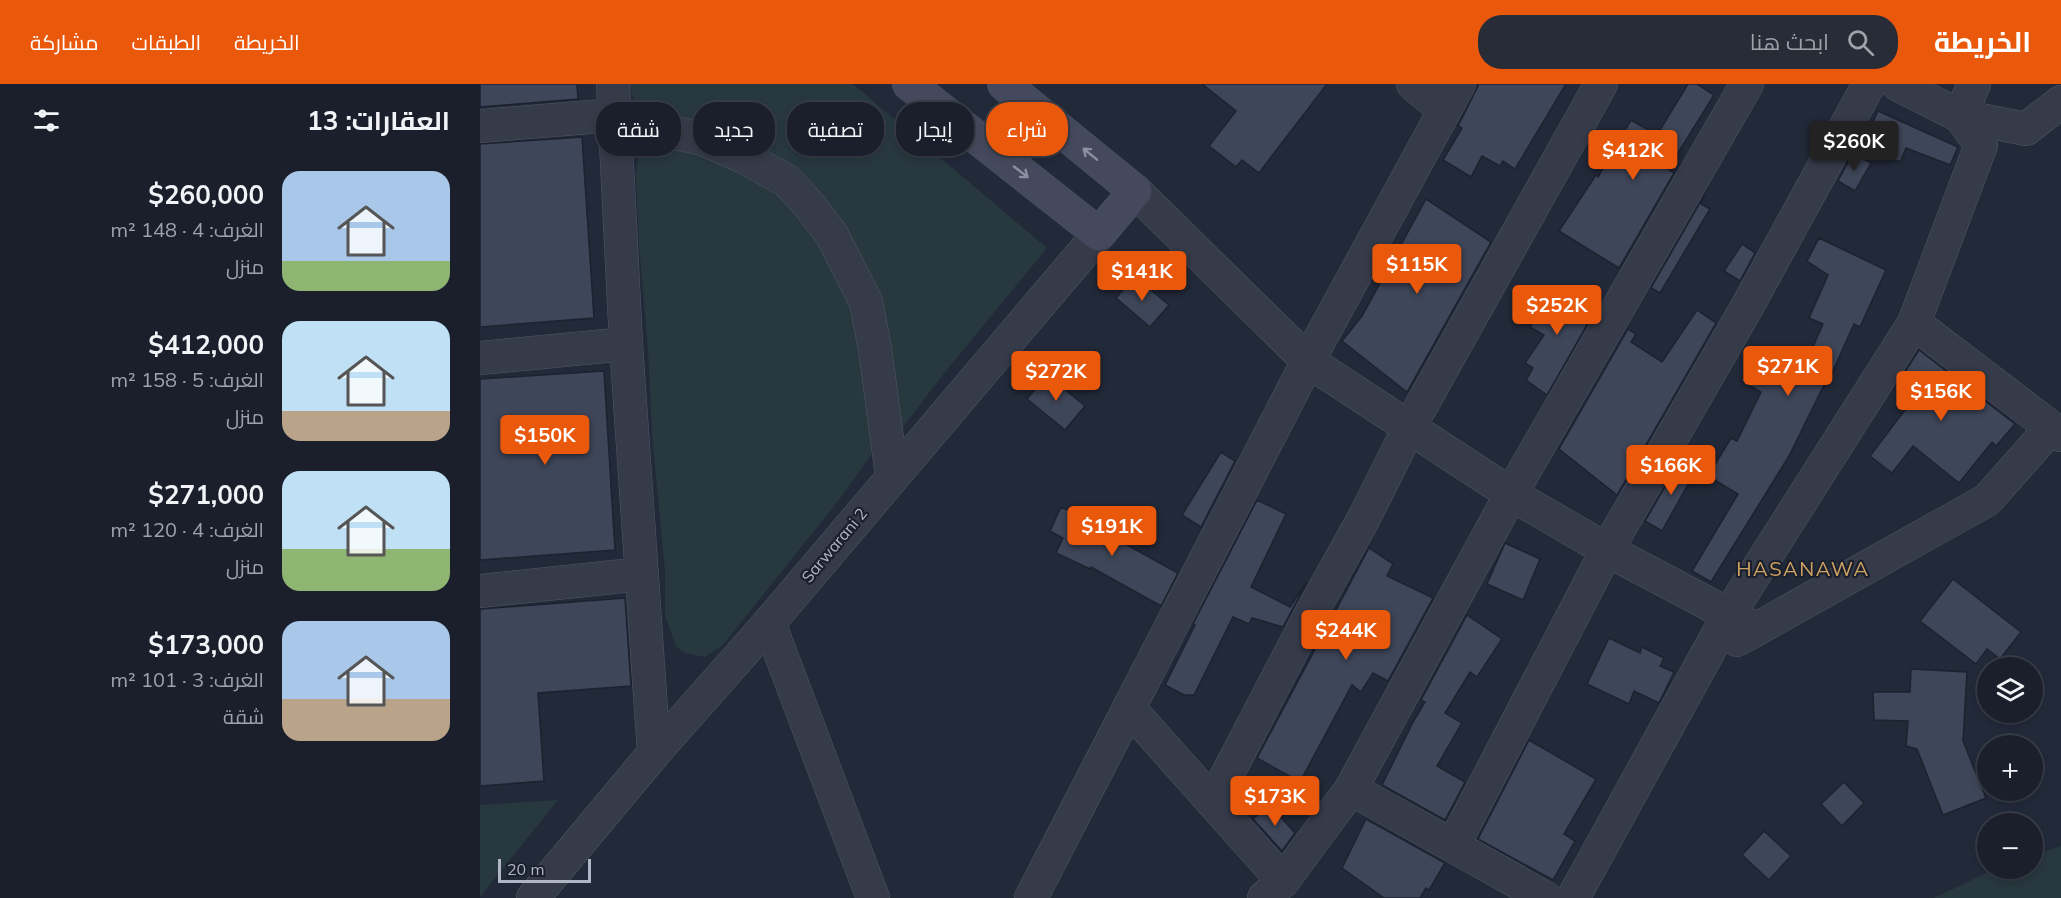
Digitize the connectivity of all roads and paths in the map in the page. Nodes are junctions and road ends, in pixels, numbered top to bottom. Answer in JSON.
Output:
{"nodes":[{"id":1,"x":909,"y":84,"type":"edge"},
{"id":2,"x":1004,"y":84,"type":"edge"},
{"id":3,"x":1413,"y":84,"type":"edge"},
{"id":4,"x":1601,"y":84,"type":"edge"},
{"id":5,"x":1747,"y":84,"type":"edge"},
{"id":6,"x":1869,"y":84,"type":"edge"},
{"id":7,"x":1897,"y":84,"type":"edge"},
{"id":8,"x":1974,"y":84,"type":"edge"},
{"id":9,"x":1452,"y":97,"type":"edge"},
{"id":10,"x":2061,"y":102,"type":"edge"},
{"id":11,"x":596,"y":113,"type":"edge"},
{"id":12,"x":1960,"y":116,"type":"junction"},
{"id":13,"x":480,"y":126,"type":"edge"},
{"id":14,"x":681,"y":134,"type":"edge"},
{"id":15,"x":616,"y":156,"type":"edge"},
{"id":16,"x":1135,"y":191,"type":"junction"},
{"id":17,"x":1099,"y":234,"type":"junction"},
{"id":18,"x":1914,"y":323,"type":"junction"},
{"id":19,"x":626,"y":344,"type":"junction"},
{"id":20,"x":480,"y":358,"type":"edge"},
{"id":21,"x":1308,"y":362,"type":"junction"},
{"id":22,"x":1410,"y":426,"type":"junction"},
{"id":23,"x":2056,"y":431,"type":"edge"},
{"id":24,"x":892,"y":476,"type":"junction"},
{"id":25,"x":1510,"y":494,"type":"junction"},
{"id":26,"x":1607,"y":550,"type":"junction"},
{"id":27,"x":642,"y":574,"type":"junction"},
{"id":28,"x":480,"y":591,"type":"edge"},
{"id":29,"x":1742,"y":622,"type":"junction"},
{"id":30,"x":769,"y":623,"type":"junction"},
{"id":31,"x":1129,"y":708,"type":"junction"},
{"id":32,"x":654,"y":753,"type":"junction"},
{"id":33,"x":1351,"y":789,"type":"junction"},
{"id":34,"x":1213,"y":801,"type":"junction"},
{"id":35,"x":1453,"y":846,"type":"junction"},
{"id":36,"x":1273,"y":890,"type":"edge"},
{"id":37,"x":533,"y":898,"type":"edge"},
{"id":38,"x":873,"y":898,"type":"edge"},
{"id":39,"x":1031,"y":898,"type":"edge"},
{"id":40,"x":1546,"y":898,"type":"edge"},
{"id":41,"x":1574,"y":898,"type":"edge"}],
"edges":[{"from":1,"to":17,"type":"main road","one_way":true},
{"from":16,"to":2,"type":"main road","one_way":true},
{"from":3,"to":9,"type":"street"},
{"from":4,"to":22,"type":"street"},
{"from":5,"to":25,"type":"street"},
{"from":6,"to":26,"type":"street"},
{"from":7,"to":12,"type":"street"},
{"from":8,"to":12,"type":"street"},
{"from":9,"to":21,"type":"street"},
{"from":10,"to":12,"type":"street"},
{"from":11,"to":13,"type":"street"},
{"from":12,"to":18,"type":"street"},
{"from":14,"to":24,"type":"street"},
{"from":15,"to":19,"type":"street"},
{"from":16,"to":17,"type":"main road","name":"Sarwarani 2"},
{"from":16,"to":21,"type":"street"},
{"from":17,"to":24,"type":"street","name":"Sarwarani 2"},
{"from":18,"to":23,"type":"street"},
{"from":18,"to":29,"type":"street"},
{"from":19,"to":20,"type":"street"},
{"from":19,"to":27,"type":"street"},
{"from":21,"to":22,"type":"street"},
{"from":21,"to":31,"type":"street"},
{"from":22,"to":25,"type":"street"},
{"from":22,"to":34,"type":"street"},
{"from":23,"to":29,"type":"street"},
{"from":24,"to":30,"type":"street","name":"Sarwarani 2"},
{"from":25,"to":26,"type":"street"},
{"from":25,"to":33,"type":"street"},
{"from":26,"to":29,"type":"street"},
{"from":26,"to":35,"type":"street"},
{"from":27,"to":28,"type":"street"},
{"from":27,"to":32,"type":"street"},
{"from":29,"to":41,"type":"street"},
{"from":30,"to":32,"type":"street","name":"Sarwarani 2"},
{"from":30,"to":38,"type":"street"},
{"from":31,"to":34,"type":"street"},
{"from":31,"to":39,"type":"street"},
{"from":32,"to":37,"type":"street","name":"Sarwarani 2"},
{"from":33,"to":35,"type":"street"},
{"from":33,"to":36,"type":"street"},
{"from":34,"to":36,"type":"street"},
{"from":35,"to":40,"type":"street"}]}
